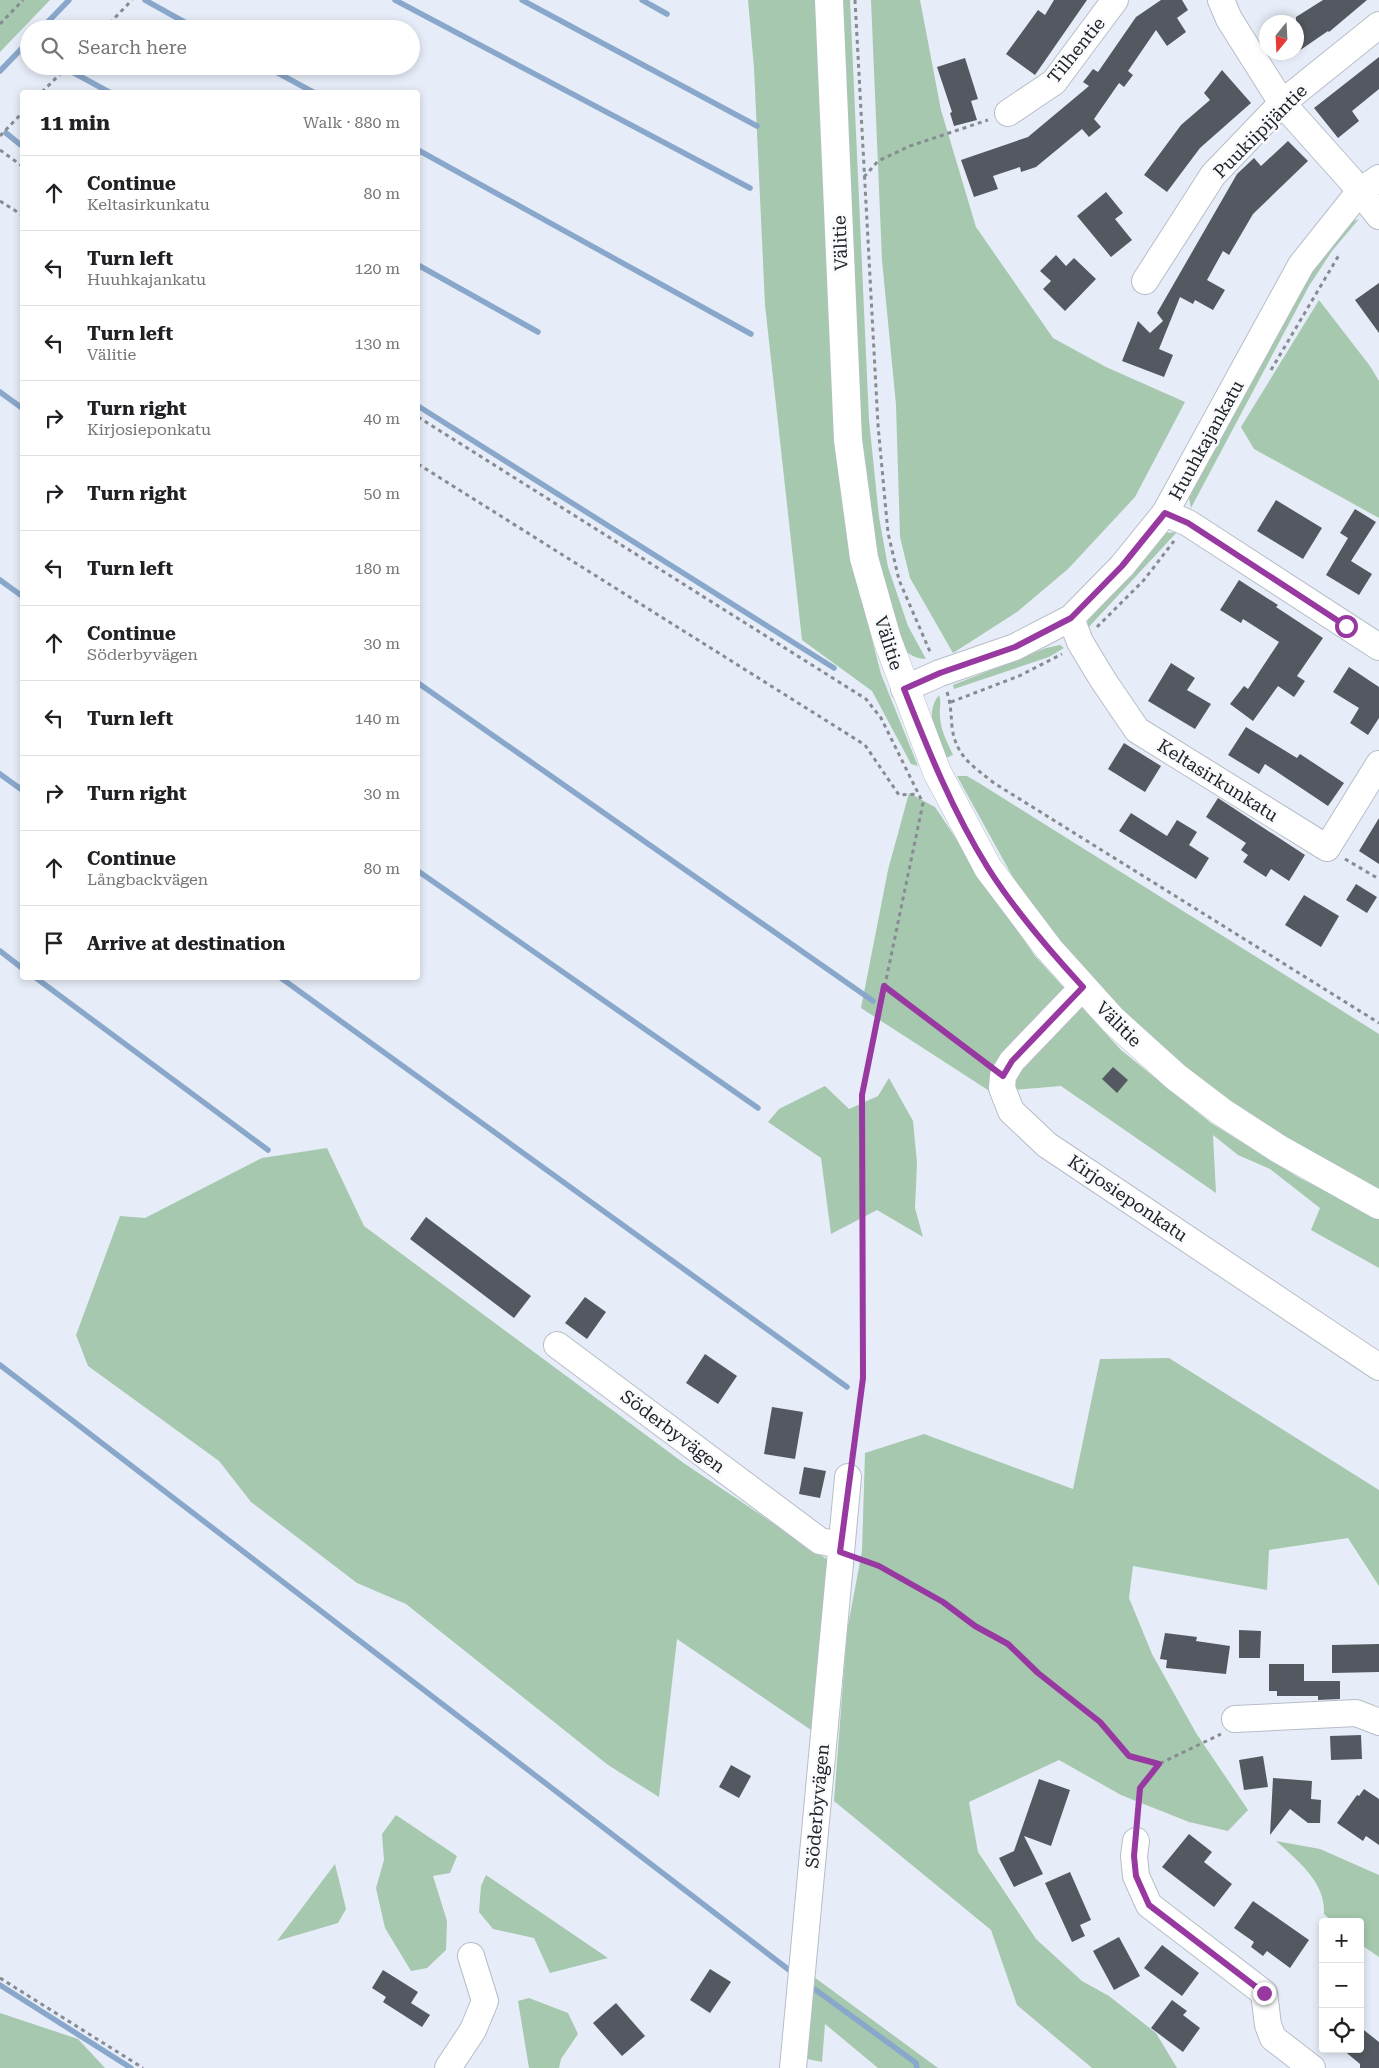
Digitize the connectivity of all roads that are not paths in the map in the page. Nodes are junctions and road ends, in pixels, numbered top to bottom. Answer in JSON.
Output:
{"nodes":[{"id":1,"x":829,"y":0,"type":"edge"},
{"id":2,"x":1115,"y":0,"type":"edge"},
{"id":3,"x":1221,"y":0,"type":"edge"},
{"id":4,"x":1379,"y":25,"type":"edge"},
{"id":5,"x":1282,"y":103,"type":"junction"},
{"id":6,"x":1008,"y":113,"type":"road end"},
{"id":7,"x":1369,"y":184,"type":"edge"},
{"id":8,"x":1379,"y":216,"type":"edge"},
{"id":9,"x":1145,"y":281,"type":"dead end"},
{"id":10,"x":1165,"y":513,"type":"junction"},
{"id":11,"x":1071,"y":618,"type":"junction"},
{"id":12,"x":1379,"y":647,"type":"edge"},
{"id":13,"x":904,"y":689,"type":"junction"},
{"id":14,"x":1379,"y":764,"type":"edge"},
{"id":15,"x":1083,"y":987,"type":"junction"},
{"id":16,"x":1379,"y":1205,"type":"edge"},
{"id":17,"x":557,"y":1345,"type":"dead end"},
{"id":18,"x":1379,"y":1367,"type":"edge"},
{"id":19,"x":848,"y":1477,"type":"road end"},
{"id":20,"x":840,"y":1548,"type":"junction"},
{"id":21,"x":1235,"y":1719,"type":"road end"},
{"id":22,"x":1379,"y":1722,"type":"edge"},
{"id":23,"x":1136,"y":1841,"type":"road end"},
{"id":24,"x":471,"y":1956,"type":"dead end"},
{"id":25,"x":448,"y":2068,"type":"edge"},
{"id":26,"x":793,"y":2068,"type":"edge"},
{"id":27,"x":1312,"y":2068,"type":"edge"}],
"edges":[{"from":1,"to":13,"type":"main road","name":"Välitie"},
{"from":2,"to":6,"type":"street","name":"Tilhentie"},
{"from":3,"to":5,"type":"street"},
{"from":4,"to":5,"type":"street","name":"Puukiipijäntie"},
{"from":5,"to":7,"type":"street"},
{"from":5,"to":9,"type":"street","name":"Puukiipijäntie"},
{"from":7,"to":8,"type":"street"},
{"from":7,"to":10,"type":"street","name":"Huuhkajankatu"},
{"from":10,"to":11,"type":"street","name":"Huuhkajankatu"},
{"from":10,"to":12,"type":"street"},
{"from":11,"to":13,"type":"street","name":"Huuhkajankatu"},
{"from":11,"to":14,"type":"street","name":"Keltasirkunkatu"},
{"from":13,"to":15,"type":"main road","name":"Välitie"},
{"from":15,"to":16,"type":"main road","name":"Välitie"},
{"from":15,"to":18,"type":"street","name":"Kirjosieponkatu"},
{"from":17,"to":20,"type":"street","name":"Söderbyvägen"},
{"from":19,"to":20,"type":"street","name":"Söderbyvägen"},
{"from":20,"to":26,"type":"street","name":"Söderbyvägen"},
{"from":21,"to":22,"type":"street"},
{"from":23,"to":27,"type":"street"},
{"from":24,"to":25,"type":"street"}]}
